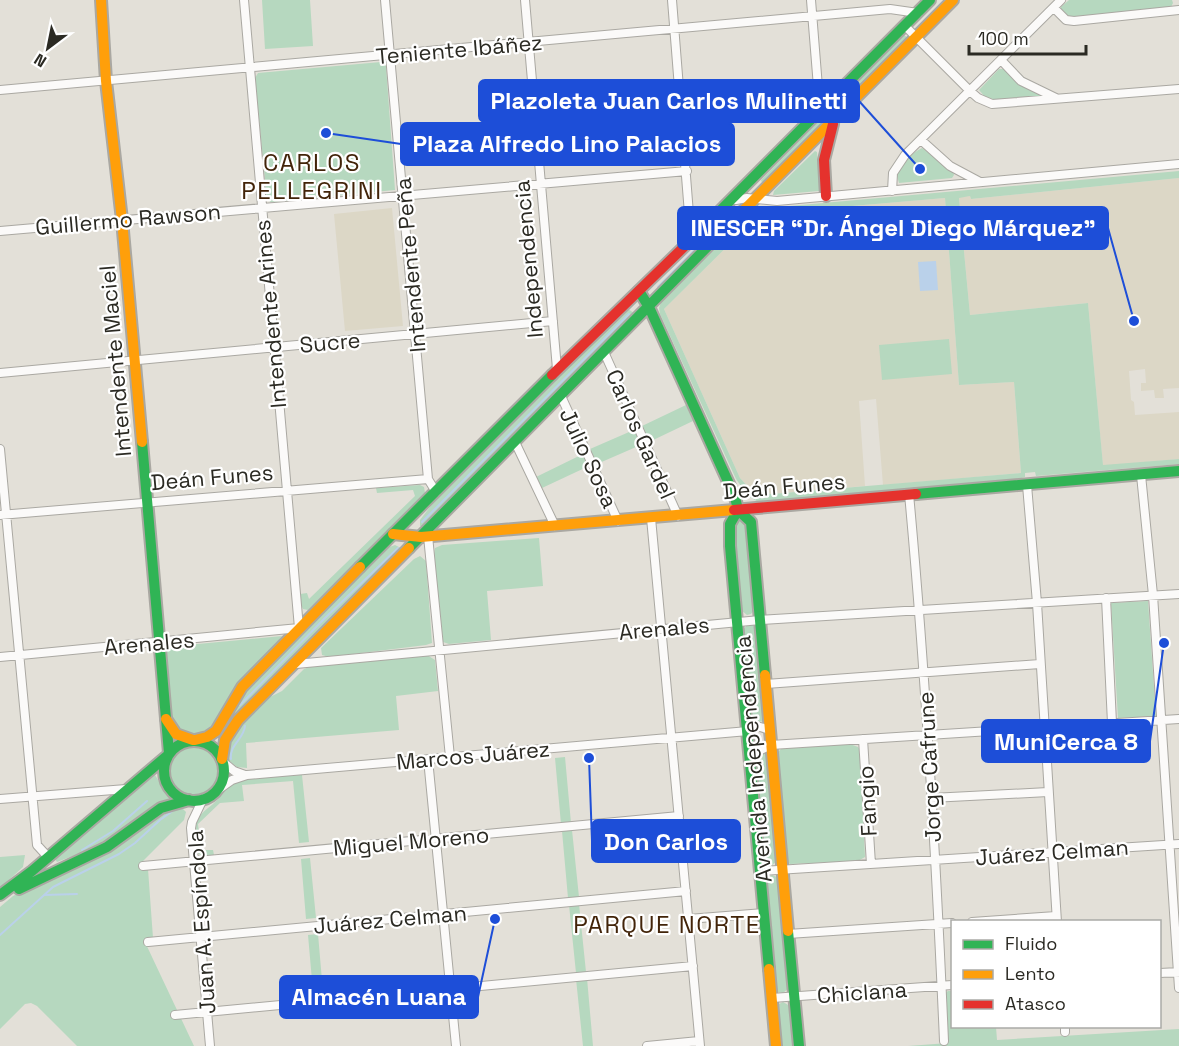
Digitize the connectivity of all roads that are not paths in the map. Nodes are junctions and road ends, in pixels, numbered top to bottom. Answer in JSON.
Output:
{"nodes":[{"id":1,"x":101,"y":0,"type":"edge"},
{"id":2,"x":244,"y":0,"type":"edge"},
{"id":3,"x":385,"y":0,"type":"edge"},
{"id":4,"x":525,"y":0,"type":"edge"},
{"id":5,"x":672,"y":0,"type":"edge"},
{"id":6,"x":811,"y":0,"type":"edge"},
{"id":7,"x":930,"y":0,"type":"edge"},
{"id":8,"x":953,"y":0,"type":"edge"},
{"id":9,"x":1061,"y":0,"type":"edge"},
{"id":10,"x":1177,"y":1,"type":"edge"},
{"id":11,"x":1054,"y":8,"type":"junction"},
{"id":12,"x":1179,"y":10,"type":"edge"},
{"id":13,"x":918,"y":13,"type":"junction"},
{"id":14,"x":812,"y":16,"type":"junction"},
{"id":15,"x":905,"y":26,"type":"junction"},
{"id":16,"x":674,"y":29,"type":"junction"},
{"id":17,"x":916,"y":37,"type":"junction"},
{"id":18,"x":528,"y":43,"type":"junction"},
{"id":19,"x":391,"y":56,"type":"junction"},
{"id":20,"x":1001,"y":60,"type":"junction"},
{"id":21,"x":248,"y":69,"type":"junction"},
{"id":22,"x":106,"y":81,"type":"junction"},
{"id":23,"x":1179,"y":89,"type":"edge"},
{"id":24,"x":0,"y":90,"type":"edge"},
{"id":25,"x":970,"y":91,"type":"junction"},
{"id":26,"x":1060,"y":99,"type":"junction"},
{"id":27,"x":820,"y":113,"type":"junction"},
{"id":28,"x":834,"y":122,"type":"junction"},
{"id":29,"x":921,"y":140,"type":"junction"},
{"id":30,"x":1179,"y":164,"type":"edge"},
{"id":31,"x":687,"y":171,"type":"junction"},
{"id":32,"x":980,"y":182,"type":"junction"},
{"id":33,"x":541,"y":184,"type":"junction"},
{"id":34,"x":892,"y":191,"type":"junction"},
{"id":35,"x":404,"y":196,"type":"junction"},
{"id":36,"x":826,"y":196,"type":"junction"},
{"id":37,"x":758,"y":199,"type":"junction"},
{"id":38,"x":732,"y":202,"type":"junction"},
{"id":39,"x":261,"y":207,"type":"junction"},
{"id":40,"x":122,"y":220,"type":"junction"},
{"id":41,"x":0,"y":231,"type":"edge"},
{"id":42,"x":692,"y":241,"type":"junction"},
{"id":43,"x":639,"y":291,"type":"junction"},
{"id":44,"x":649,"y":307,"type":"junction"},
{"id":45,"x":553,"y":321,"type":"junction"},
{"id":46,"x":416,"y":334,"type":"junction"},
{"id":47,"x":273,"y":347,"type":"junction"},
{"id":48,"x":604,"y":352,"type":"junction"},
{"id":49,"x":134,"y":360,"type":"junction"},
{"id":50,"x":558,"y":371,"type":"junction"},
{"id":51,"x":0,"y":373,"type":"edge"},
{"id":52,"x":561,"y":396,"type":"junction"},
{"id":53,"x":515,"y":442,"type":"junction"},
{"id":54,"x":0,"y":449,"type":"edge"},
{"id":55,"x":1179,"y":471,"type":"edge"},
{"id":56,"x":1141,"y":475,"type":"junction"},
{"id":57,"x":428,"y":479,"type":"junction"},
{"id":58,"x":1027,"y":485,"type":"junction"},
{"id":59,"x":286,"y":490,"type":"junction"},
{"id":60,"x":436,"y":492,"type":"junction"},
{"id":61,"x":909,"y":494,"type":"junction"},
{"id":62,"x":146,"y":503,"type":"junction"},
{"id":63,"x":738,"y":510,"type":"junction"},
{"id":64,"x":3,"y":515,"type":"edge"},
{"id":65,"x":678,"y":516,"type":"junction"},
{"id":66,"x":651,"y":518,"type":"junction"},
{"id":67,"x":618,"y":521,"type":"junction"},
{"id":68,"x":555,"y":526,"type":"junction"},
{"id":69,"x":393,"y":534,"type":"junction"},
{"id":70,"x":424,"y":536,"type":"junction"},
{"id":71,"x":1179,"y":594,"type":"edge"},
{"id":72,"x":1153,"y":596,"type":"junction"},
{"id":73,"x":1106,"y":598,"type":"junction"},
{"id":74,"x":1037,"y":603,"type":"junction"},
{"id":75,"x":920,"y":611,"type":"junction"},
{"id":76,"x":760,"y":620,"type":"junction"},
{"id":77,"x":737,"y":622,"type":"junction"},
{"id":78,"x":298,"y":628,"type":"junction"},
{"id":79,"x":662,"y":629,"type":"junction"},
{"id":80,"x":158,"y":642,"type":"junction"},
{"id":81,"x":438,"y":649,"type":"junction"},
{"id":82,"x":19,"y":655,"type":"junction"},
{"id":83,"x":0,"y":657,"type":"edge"},
{"id":84,"x":294,"y":664,"type":"junction"},
{"id":85,"x":1040,"y":664,"type":"junction"},
{"id":86,"x":923,"y":672,"type":"junction"},
{"id":87,"x":766,"y":684,"type":"junction"},
{"id":88,"x":165,"y":719,"type":"junction"},
{"id":89,"x":1179,"y":719,"type":"edge"},
{"id":90,"x":1161,"y":720,"type":"junction"},
{"id":91,"x":1112,"y":723,"type":"junction"},
{"id":92,"x":1045,"y":726,"type":"junction"},
{"id":93,"x":770,"y":730,"type":"junction"},
{"id":94,"x":748,"y":731,"type":"junction"},
{"id":95,"x":928,"y":735,"type":"junction"},
{"id":96,"x":672,"y":738,"type":"junction"},
{"id":97,"x":863,"y":739,"type":"junction"},
{"id":98,"x":194,"y":740,"type":"junction"},
{"id":99,"x":771,"y":745,"type":"junction"},
{"id":100,"x":750,"y":748,"type":"junction"},
{"id":101,"x":168,"y":754,"type":"junction"},
{"id":102,"x":450,"y":757,"type":"junction"},
{"id":103,"x":428,"y":759,"type":"junction"},
{"id":104,"x":222,"y":760,"type":"junction"},
{"id":105,"x":247,"y":775,"type":"junction"},
{"id":106,"x":127,"y":789,"type":"junction"},
{"id":107,"x":215,"y":792,"type":"junction"},
{"id":108,"x":1048,"y":792,"type":"junction"},
{"id":109,"x":32,"y":796,"type":"junction"},
{"id":110,"x":931,"y":798,"type":"junction"},
{"id":111,"x":0,"y":799,"type":"edge"},
{"id":112,"x":189,"y":800,"type":"junction"},
{"id":113,"x":203,"y":800,"type":"junction"},
{"id":114,"x":679,"y":816,"type":"junction"},
{"id":115,"x":436,"y":838,"type":"junction"},
{"id":116,"x":1179,"y":844,"type":"edge"},
{"id":117,"x":1169,"y":845,"type":"junction"},
{"id":118,"x":1052,"y":852,"type":"junction"},
{"id":119,"x":48,"y":857,"type":"junction"},
{"id":120,"x":934,"y":860,"type":"junction"},
{"id":121,"x":194,"y":861,"type":"junction"},
{"id":122,"x":871,"y":864,"type":"junction"},
{"id":123,"x":143,"y":866,"type":"dead end"},
{"id":124,"x":782,"y":869,"type":"junction"},
{"id":125,"x":57,"y":871,"type":"junction"},
{"id":126,"x":760,"y":871,"type":"junction"},
{"id":127,"x":686,"y":891,"type":"junction"},
{"id":128,"x":0,"y":895,"type":"edge"},
{"id":129,"x":0,"y":903,"type":"edge"},
{"id":130,"x":764,"y":912,"type":"junction"},
{"id":131,"x":443,"y":914,"type":"junction"},
{"id":132,"x":688,"y":919,"type":"junction"},
{"id":133,"x":1057,"y":919,"type":"edge"},
{"id":134,"x":1014,"y":920,"type":"edge"},
{"id":135,"x":951,"y":923,"type":"edge"},
{"id":136,"x":938,"y":924,"type":"junction"},
{"id":137,"x":788,"y":934,"type":"junction"},
{"id":138,"x":201,"y":936,"type":"junction"},
{"id":139,"x":148,"y":942,"type":"dead end"},
{"id":140,"x":693,"y":966,"type":"junction"},
{"id":141,"x":1178,"y":972,"type":"edge"},
{"id":142,"x":1161,"y":973,"type":"edge"},
{"id":143,"x":951,"y":985,"type":"edge"},
{"id":144,"x":941,"y":986,"type":"junction"},
{"id":145,"x":450,"y":988,"type":"junction"},
{"id":146,"x":1179,"y":988,"type":"edge"},
{"id":147,"x":795,"y":997,"type":"junction"},
{"id":148,"x":772,"y":998,"type":"junction"},
{"id":149,"x":207,"y":1011,"type":"junction"},
{"id":150,"x":175,"y":1015,"type":"dead end"},
{"id":151,"x":944,"y":1041,"type":"dead end"},
{"id":152,"x":700,"y":1044,"type":"edge"},
{"id":153,"x":210,"y":1046,"type":"edge"},
{"id":154,"x":456,"y":1046,"type":"edge"},
{"id":155,"x":647,"y":1046,"type":"edge"},
{"id":156,"x":776,"y":1046,"type":"edge"},
{"id":157,"x":799,"y":1046,"type":"edge"}],
"edges":[{"from":1,"to":22,"type":"main road","name":"Intendente Maciel"},
{"from":2,"to":21,"type":"street","name":"Intendente Arines"},
{"from":3,"to":19,"type":"street","name":"Intendente Peña"},
{"from":4,"to":18,"type":"street","name":"Independencia"},
{"from":5,"to":16,"type":"street"},
{"from":6,"to":14,"type":"street"},
{"from":7,"to":13,"type":"main road"},
{"from":8,"to":17,"type":"main road"},
{"from":9,"to":11,"type":"street"},
{"from":10,"to":12,"type":"street"},
{"from":11,"to":12,"type":"street"},
{"from":11,"to":20,"type":"street"},
{"from":13,"to":14,"type":"street","name":"Teniente Ibáñez"},
{"from":13,"to":15,"type":"main road"},
{"from":14,"to":16,"type":"street","name":"Teniente Ibáñez"},
{"from":14,"to":27,"type":"street"},
{"from":15,"to":17,"type":"street"},
{"from":15,"to":27,"type":"main road"},
{"from":16,"to":18,"type":"street","name":"Teniente Ibáñez"},
{"from":16,"to":31,"type":"street"},
{"from":17,"to":25,"type":"street"},
{"from":17,"to":28,"type":"main road"},
{"from":18,"to":19,"type":"street","name":"Teniente Ibáñez"},
{"from":18,"to":33,"type":"street","name":"Independencia"},
{"from":19,"to":21,"type":"street","name":"Teniente Ibáñez"},
{"from":19,"to":35,"type":"street","name":"Intendente Peña"},
{"from":20,"to":25,"type":"street"},
{"from":20,"to":26,"type":"street"},
{"from":21,"to":22,"type":"street","name":"Teniente Ibáñez"},
{"from":21,"to":39,"type":"street","name":"Intendente Arines"},
{"from":22,"to":24,"type":"street","name":"Teniente Ibáñez"},
{"from":22,"to":40,"type":"main road","name":"Intendente Maciel"},
{"from":23,"to":26,"type":"street"},
{"from":25,"to":26,"type":"street"},
{"from":25,"to":29,"type":"street"},
{"from":27,"to":38,"type":"main road"},
{"from":28,"to":36,"type":"main road"},
{"from":28,"to":37,"type":"main road"},
{"from":29,"to":32,"type":"street"},
{"from":29,"to":34,"type":"street"},
{"from":30,"to":32,"type":"street"},
{"from":31,"to":33,"type":"street","name":"Guillermo Rawson"},
{"from":31,"to":42,"type":"street"},
{"from":32,"to":34,"type":"street"},
{"from":33,"to":35,"type":"street","name":"Guillermo Rawson"},
{"from":33,"to":45,"type":"street","name":"Independencia"},
{"from":34,"to":36,"type":"street"},
{"from":35,"to":39,"type":"street","name":"Guillermo Rawson"},
{"from":35,"to":46,"type":"street","name":"Intendente Peña"},
{"from":36,"to":37,"type":"street"},
{"from":37,"to":38,"type":"street"},
{"from":37,"to":44,"type":"main road"},
{"from":38,"to":42,"type":"main road"},
{"from":39,"to":40,"type":"street","name":"Guillermo Rawson"},
{"from":39,"to":47,"type":"street","name":"Intendente Arines"},
{"from":40,"to":41,"type":"street","name":"Guillermo Rawson"},
{"from":40,"to":49,"type":"main road","name":"Intendente Maciel"},
{"from":42,"to":43,"type":"main road"},
{"from":43,"to":44,"type":"main road"},
{"from":43,"to":50,"type":"main road"},
{"from":44,"to":48,"type":"main road"},
{"from":44,"to":63,"type":"main road","name":"Avenida Independencia"},
{"from":45,"to":46,"type":"street","name":"Sucre"},
{"from":45,"to":50,"type":"street","name":"Independencia"},
{"from":46,"to":47,"type":"street","name":"Sucre"},
{"from":46,"to":57,"type":"street","name":"Intendente Peña"},
{"from":47,"to":49,"type":"street","name":"Sucre"},
{"from":47,"to":59,"type":"street","name":"Intendente Arines"},
{"from":48,"to":52,"type":"main road"},
{"from":48,"to":65,"type":"street","name":"Carlos Gardel"},
{"from":49,"to":51,"type":"street","name":"Sucre"},
{"from":49,"to":62,"type":"main road","name":"Intendente Maciel"},
{"from":50,"to":60,"type":"main road"},
{"from":52,"to":53,"type":"main road"},
{"from":52,"to":67,"type":"street","name":"Julio Sosa"},
{"from":53,"to":68,"type":"street"},
{"from":53,"to":70,"type":"main road"},
{"from":54,"to":64,"type":"street"},
{"from":55,"to":56,"type":"main road","name":"Deán Funes"},
{"from":56,"to":58,"type":"main road","name":"Deán Funes"},
{"from":56,"to":72,"type":"street"},
{"from":57,"to":59,"type":"street","name":"Deán Funes"},
{"from":57,"to":60,"type":"street","name":"Intendente Peña"},
{"from":58,"to":61,"type":"main road","name":"Deán Funes"},
{"from":58,"to":74,"type":"street"},
{"from":59,"to":62,"type":"street","name":"Deán Funes"},
{"from":59,"to":78,"type":"street","name":"Intendente Arines"},
{"from":60,"to":69,"type":"main road"},
{"from":61,"to":63,"type":"main road","name":"Deán Funes"},
{"from":61,"to":75,"type":"street","name":"Jorge Cafrune"},
{"from":62,"to":64,"type":"street","name":"Deán Funes"},
{"from":62,"to":80,"type":"main road","name":"Intendente Maciel"},
{"from":63,"to":65,"type":"main road","name":"Deán Funes"},
{"from":63,"to":76,"type":"main road","name":"Avenida Independencia"},
{"from":63,"to":77,"type":"main road","name":"Avenida Independencia"},
{"from":64,"to":82,"type":"street"},
{"from":65,"to":66,"type":"main road","name":"Deán Funes"},
{"from":66,"to":67,"type":"main road","name":"Deán Funes"},
{"from":66,"to":79,"type":"street"},
{"from":67,"to":68,"type":"main road","name":"Deán Funes"},
{"from":68,"to":70,"type":"main road","name":"Deán Funes"},
{"from":69,"to":70,"type":"main road","name":"Deán Funes"},
{"from":69,"to":78,"type":"main road"},
{"from":70,"to":81,"type":"street"},
{"from":70,"to":84,"type":"main road"},
{"from":71,"to":72,"type":"street","name":"Arenales"},
{"from":72,"to":73,"type":"street","name":"Arenales"},
{"from":72,"to":90,"type":"street"},
{"from":73,"to":74,"type":"street","name":"Arenales"},
{"from":73,"to":91,"type":"street"},
{"from":74,"to":75,"type":"street","name":"Arenales"},
{"from":74,"to":85,"type":"street"},
{"from":75,"to":76,"type":"street","name":"Arenales"},
{"from":75,"to":86,"type":"street","name":"Jorge Cafrune"},
{"from":76,"to":77,"type":"street","name":"Arenales"},
{"from":76,"to":87,"type":"main road","name":"Avenida Independencia"},
{"from":77,"to":79,"type":"street","name":"Arenales"},
{"from":77,"to":94,"type":"main road","name":"Avenida Independencia"},
{"from":78,"to":80,"type":"street","name":"Arenales"},
{"from":78,"to":98,"type":"main road"},
{"from":79,"to":81,"type":"street","name":"Arenales"},
{"from":79,"to":96,"type":"street"},
{"from":80,"to":82,"type":"street","name":"Arenales"},
{"from":80,"to":88,"type":"main road","name":"Intendente Maciel"},
{"from":81,"to":84,"type":"street","name":"Arenales"},
{"from":81,"to":102,"type":"street"},
{"from":82,"to":83,"type":"street","name":"Arenales"},
{"from":82,"to":109,"type":"street"},
{"from":84,"to":104,"type":"main road"},
{"from":85,"to":86,"type":"street"},
{"from":85,"to":92,"type":"street"},
{"from":86,"to":87,"type":"street"},
{"from":86,"to":95,"type":"street","name":"Jorge Cafrune"},
{"from":87,"to":93,"type":"main road","name":"Avenida Independencia"},
{"from":88,"to":98,"type":"main road"},
{"from":88,"to":101,"type":"main road","name":"Intendente Maciel"},
{"from":89,"to":90,"type":"street"},
{"from":90,"to":91,"type":"street"},
{"from":90,"to":117,"type":"street"},
{"from":91,"to":92,"type":"street"},
{"from":92,"to":95,"type":"street"},
{"from":92,"to":108,"type":"street"},
{"from":93,"to":94,"type":"street","name":"Marcos Juárez"},
{"from":93,"to":99,"type":"main road","name":"Avenida Independencia"},
{"from":94,"to":96,"type":"street","name":"Marcos Juárez"},
{"from":94,"to":100,"type":"main road","name":"Avenida Independencia"},
{"from":95,"to":97,"type":"street"},
{"from":95,"to":110,"type":"street","name":"Jorge Cafrune"},
{"from":96,"to":102,"type":"street","name":"Marcos Juárez"},
{"from":96,"to":114,"type":"street"},
{"from":97,"to":99,"type":"street"},
{"from":97,"to":122,"type":"street","name":"Fangio"},
{"from":98,"to":101,"type":"main road"},
{"from":98,"to":104,"type":"main road"},
{"from":99,"to":100,"type":"street"},
{"from":99,"to":124,"type":"main road","name":"Avenida Independencia"},
{"from":100,"to":126,"type":"main road","name":"Avenida Independencia"},
{"from":101,"to":106,"type":"main road"},
{"from":101,"to":112,"type":"main road"},
{"from":102,"to":103,"type":"street","name":"Marcos Juárez"},
{"from":103,"to":105,"type":"street","name":"Marcos Juárez"},
{"from":103,"to":115,"type":"street"},
{"from":104,"to":105,"type":"street"},
{"from":104,"to":107,"type":"main road"},
{"from":105,"to":107,"type":"street","name":"Marcos Juárez"},
{"from":106,"to":109,"type":"street"},
{"from":106,"to":119,"type":"main road"},
{"from":107,"to":113,"type":"main road"},
{"from":108,"to":110,"type":"street"},
{"from":108,"to":118,"type":"street"},
{"from":109,"to":111,"type":"street"},
{"from":109,"to":119,"type":"street"},
{"from":110,"to":120,"type":"street","name":"Jorge Cafrune"},
{"from":112,"to":113,"type":"main road"},
{"from":112,"to":125,"type":"main road"},
{"from":113,"to":121,"type":"street","name":"Juan A. Espíndola"},
{"from":114,"to":115,"type":"street","name":"Miguel Moreno"},
{"from":114,"to":127,"type":"street"},
{"from":115,"to":121,"type":"street","name":"Miguel Moreno"},
{"from":115,"to":131,"type":"street"},
{"from":116,"to":117,"type":"street","name":"Juárez Celman"},
{"from":117,"to":118,"type":"street","name":"Juárez Celman"},
{"from":117,"to":141,"type":"street"},
{"from":118,"to":120,"type":"street","name":"Juárez Celman"},
{"from":118,"to":133,"type":"street"},
{"from":119,"to":125,"type":"main road"},
{"from":119,"to":128,"type":"main road"},
{"from":120,"to":122,"type":"street","name":"Juárez Celman"},
{"from":120,"to":136,"type":"street","name":"Jorge Cafrune"},
{"from":121,"to":123,"type":"street","name":"Miguel Moreno"},
{"from":121,"to":138,"type":"street","name":"Juan A. Espíndola"},
{"from":122,"to":124,"type":"street","name":"Juárez Celman"},
{"from":124,"to":126,"type":"street","name":"Juárez Celman"},
{"from":124,"to":137,"type":"main road","name":"Avenida Independencia"},
{"from":125,"to":129,"type":"main road"},
{"from":126,"to":130,"type":"main road","name":"Avenida Independencia"},
{"from":127,"to":131,"type":"street","name":"Juárez Celman"},
{"from":127,"to":132,"type":"street"},
{"from":130,"to":132,"type":"street"},
{"from":130,"to":148,"type":"main road","name":"Avenida Independencia"},
{"from":131,"to":138,"type":"street","name":"Juárez Celman"},
{"from":131,"to":145,"type":"street"},
{"from":132,"to":140,"type":"street"},
{"from":133,"to":134,"type":"street"},
{"from":135,"to":136,"type":"street"},
{"from":136,"to":137,"type":"street"},
{"from":136,"to":144,"type":"street","name":"Jorge Cafrune"},
{"from":137,"to":147,"type":"main road","name":"Avenida Independencia"},
{"from":138,"to":139,"type":"street","name":"Juárez Celman"},
{"from":138,"to":149,"type":"street","name":"Juan A. Espíndola"},
{"from":140,"to":145,"type":"street"},
{"from":140,"to":152,"type":"street"},
{"from":141,"to":142,"type":"street"},
{"from":141,"to":146,"type":"street"},
{"from":143,"to":144,"type":"street","name":"Chiclana"},
{"from":144,"to":147,"type":"street","name":"Chiclana"},
{"from":144,"to":151,"type":"street","name":"Jorge Cafrune"},
{"from":145,"to":149,"type":"street"},
{"from":145,"to":154,"type":"street"},
{"from":147,"to":148,"type":"street","name":"Chiclana"},
{"from":147,"to":157,"type":"main road","name":"Avenida Independencia"},
{"from":148,"to":156,"type":"main road","name":"Avenida Independencia"},
{"from":149,"to":150,"type":"street"},
{"from":149,"to":153,"type":"street","name":"Juan A. Espíndola"},
{"from":152,"to":155,"type":"street"}]}
